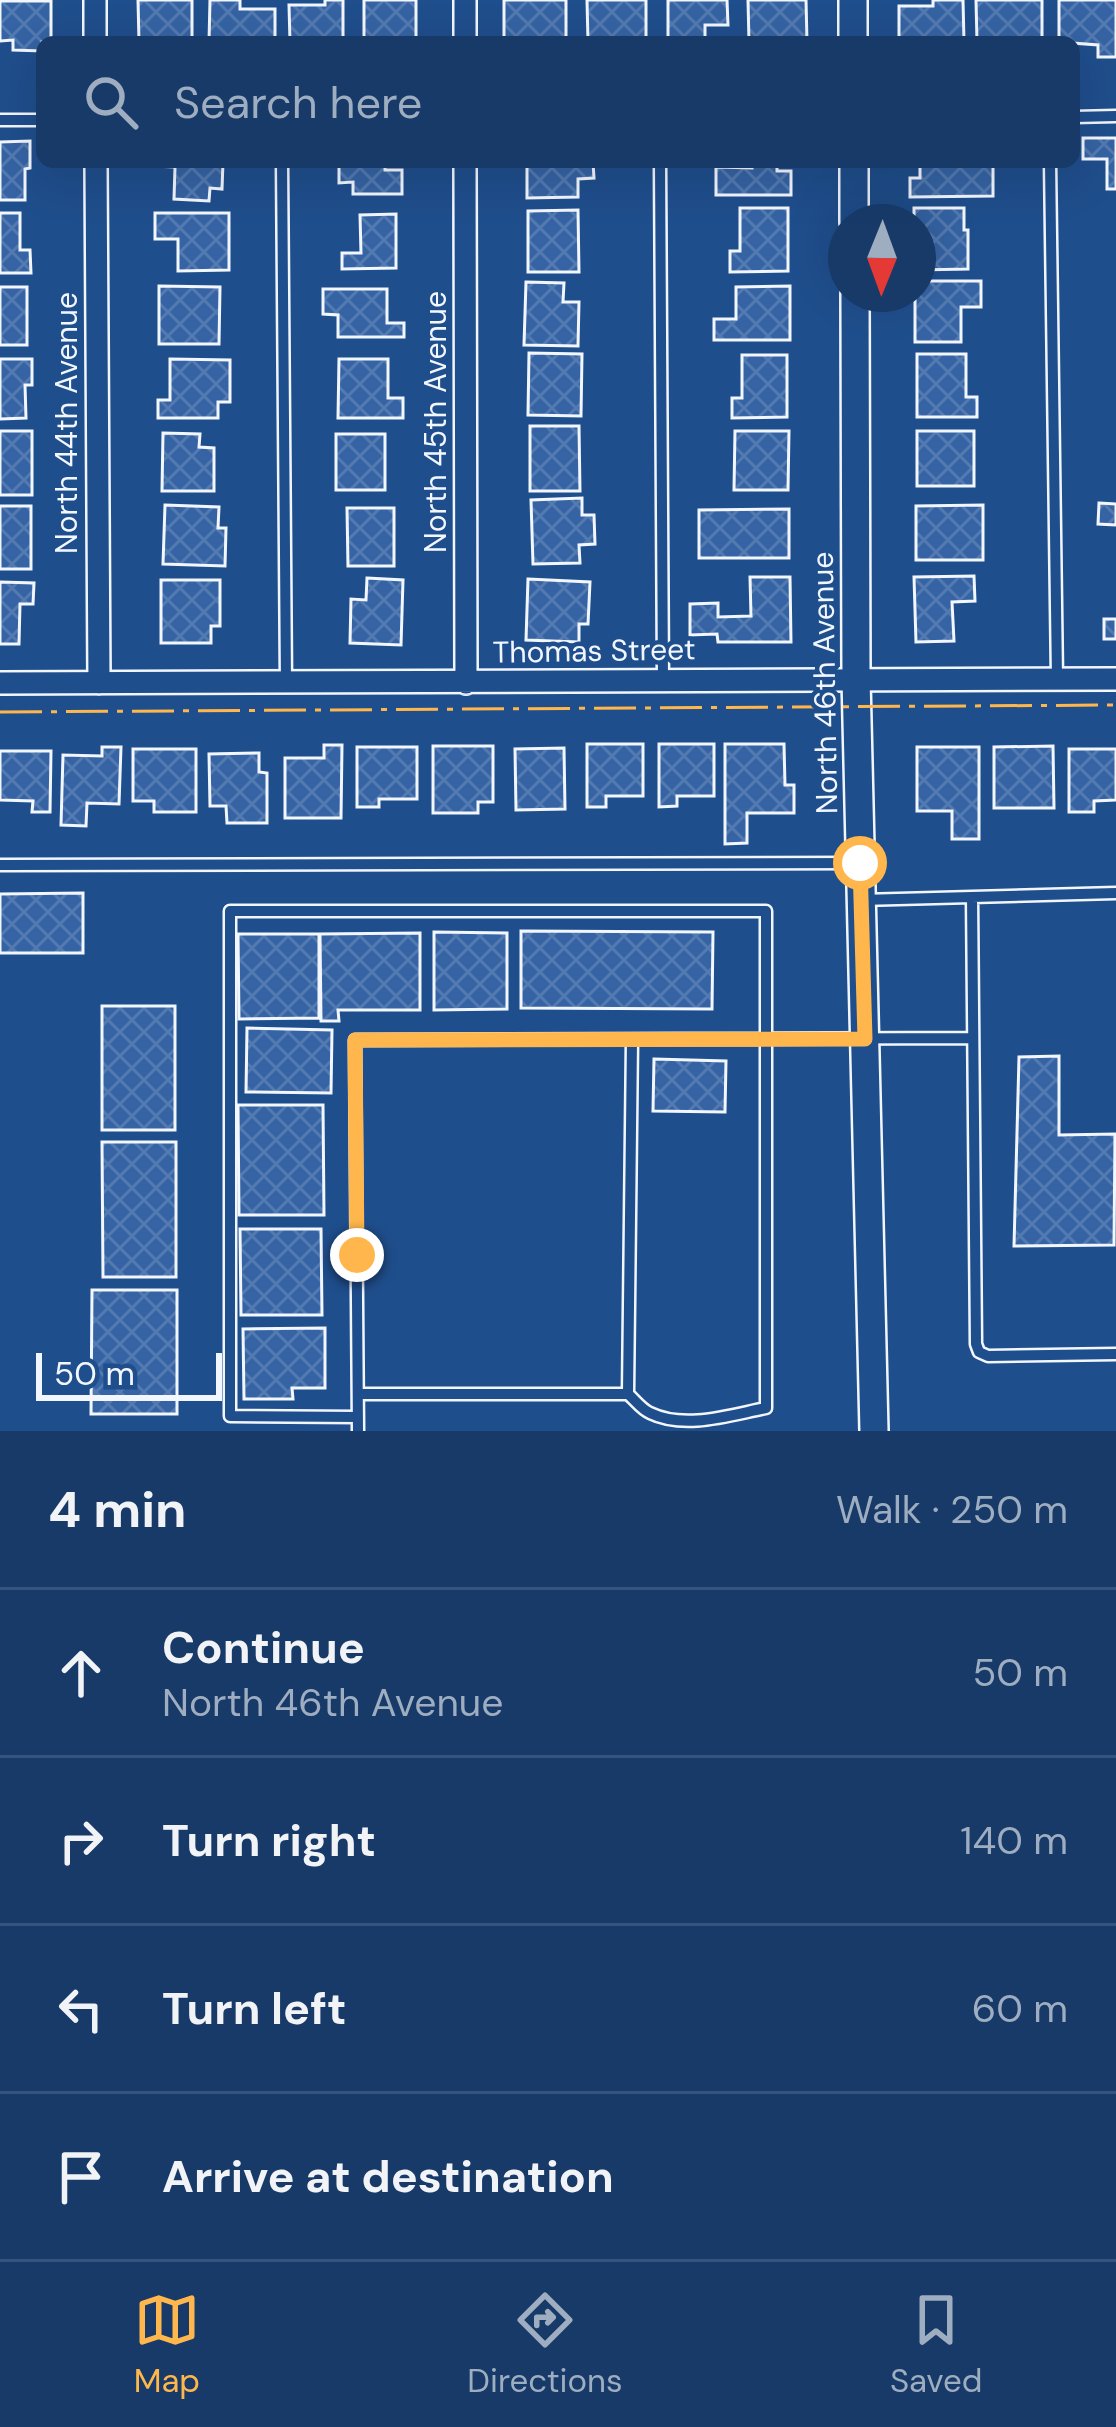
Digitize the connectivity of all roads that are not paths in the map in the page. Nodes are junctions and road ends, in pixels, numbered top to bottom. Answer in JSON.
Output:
{"nodes":[{"id":1,"x":95,"y":0,"type":"edge"},
{"id":2,"x":465,"y":0,"type":"edge"},
{"id":3,"x":853,"y":0,"type":"edge"},
{"id":4,"x":95,"y":36,"type":"edge"},
{"id":5,"x":465,"y":36,"type":"edge"},
{"id":6,"x":854,"y":36,"type":"edge"},
{"id":7,"x":1116,"y":116,"type":"edge"},
{"id":8,"x":1080,"y":117,"type":"edge"},
{"id":9,"x":0,"y":120,"type":"edge"},
{"id":10,"x":36,"y":120,"type":"edge"},
{"id":11,"x":96,"y":168,"type":"edge"},
{"id":12,"x":282,"y":168,"type":"edge"},
{"id":13,"x":465,"y":168,"type":"edge"},
{"id":14,"x":660,"y":168,"type":"edge"},
{"id":15,"x":854,"y":168,"type":"edge"},
{"id":16,"x":1050,"y":168,"type":"edge"},
{"id":17,"x":854,"y":204,"type":"edge"},
{"id":18,"x":854,"y":312,"type":"edge"},
{"id":19,"x":856,"y":679,"type":"junction"},
{"id":20,"x":1057,"y":679,"type":"junction"},
{"id":21,"x":1116,"y":679,"type":"edge"},
{"id":22,"x":663,"y":681,"type":"junction"},
{"id":23,"x":0,"y":683,"type":"edge"},
{"id":24,"x":99,"y":683,"type":"junction"},
{"id":25,"x":286,"y":683,"type":"junction"},
{"id":26,"x":466,"y":683,"type":"junction"},
{"id":27,"x":860,"y":863,"type":"junction"},
{"id":28,"x":0,"y":865,"type":"edge"},
{"id":29,"x":1116,"y":892,"type":"edge"},
{"id":30,"x":972,"y":897,"type":"junction"},
{"id":31,"x":861,"y":901,"type":"junction"},
{"id":32,"x":974,"y":1038,"type":"junction"},
{"id":33,"x":865,"y":1039,"type":"junction"},
{"id":34,"x":632,"y":1040,"type":"junction"},
{"id":35,"x":766,"y":1040,"type":"junction"},
{"id":36,"x":1116,"y":1354,"type":"edge"},
{"id":37,"x":358,"y":1394,"type":"junction"},
{"id":38,"x":628,"y":1394,"type":"junction"},
{"id":39,"x":358,"y":1417,"type":"junction"},
{"id":40,"x":358,"y":1431,"type":"edge"},
{"id":41,"x":874,"y":1431,"type":"edge"}],
"edges":[{"from":1,"to":4,"type":"street"},
{"from":2,"to":5,"type":"street"},
{"from":3,"to":6,"type":"street"},
{"from":7,"to":8,"type":"lane"},
{"from":9,"to":10,"type":"lane"},
{"from":11,"to":24,"type":"street","name":"North 44th Avenue"},
{"from":12,"to":25,"type":"lane"},
{"from":13,"to":26,"type":"street","name":"North 45th Avenue"},
{"from":14,"to":22,"type":"lane"},
{"from":15,"to":17,"type":"street"},
{"from":16,"to":20,"type":"lane"},
{"from":18,"to":19,"type":"street","name":"North 46th Avenue"},
{"from":19,"to":20,"type":"street","name":"Thomas Street"},
{"from":19,"to":22,"type":"street","name":"Thomas Street"},
{"from":19,"to":27,"type":"street","name":"North 46th Avenue"},
{"from":20,"to":21,"type":"street","name":"Thomas Street"},
{"from":22,"to":26,"type":"street","name":"Thomas Street"},
{"from":23,"to":24,"type":"street","name":"Thomas Street"},
{"from":24,"to":25,"type":"street","name":"Thomas Street"},
{"from":25,"to":26,"type":"street","name":"Thomas Street"},
{"from":27,"to":28,"type":"lane"},
{"from":27,"to":31,"type":"street","name":"North 46th Avenue"},
{"from":29,"to":30,"type":"lane"},
{"from":30,"to":31,"type":"lane"},
{"from":30,"to":32,"type":"lane"},
{"from":31,"to":33,"type":"street","name":"North 46th Avenue"},
{"from":32,"to":33,"type":"lane"},
{"from":32,"to":36,"type":"lane"},
{"from":33,"to":35,"type":"lane"},
{"from":33,"to":41,"type":"street","name":"North 46th Avenue"},
{"from":34,"to":35,"type":"lane"},
{"from":34,"to":37,"type":"lane"},
{"from":34,"to":38,"type":"lane"},
{"from":35,"to":38,"type":"lane"},
{"from":35,"to":39,"type":"lane"},
{"from":37,"to":38,"type":"lane"},
{"from":37,"to":39,"type":"lane"},
{"from":39,"to":40,"type":"lane"}]}
